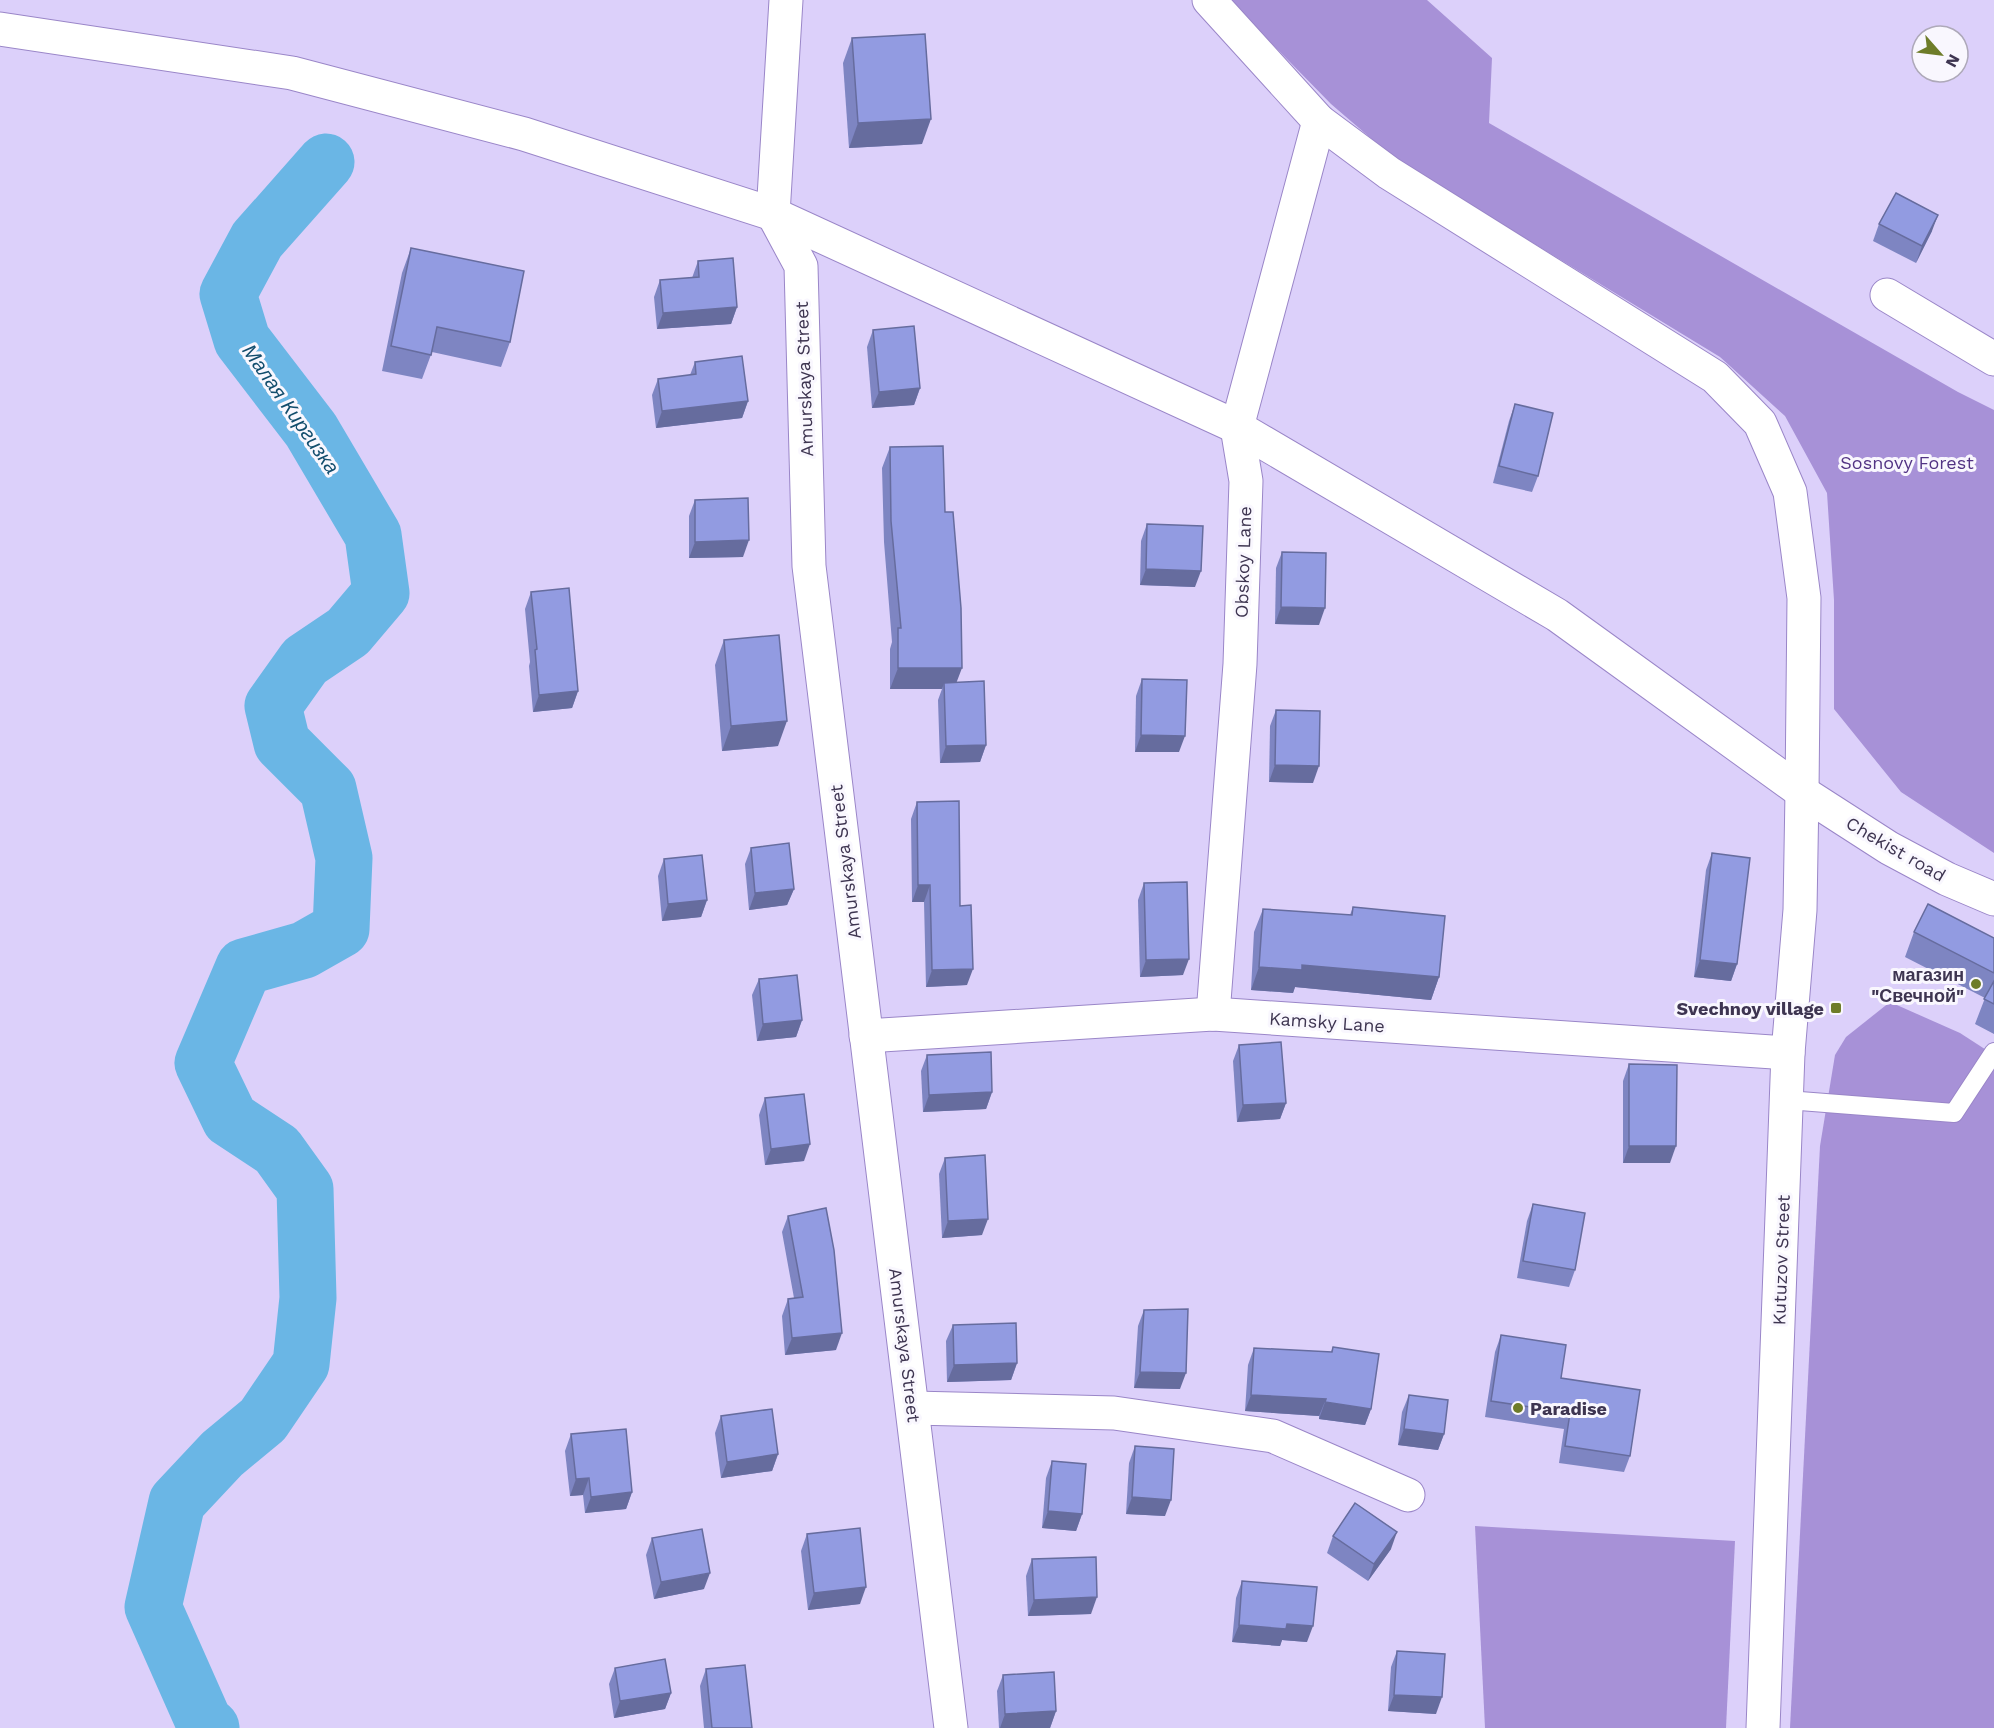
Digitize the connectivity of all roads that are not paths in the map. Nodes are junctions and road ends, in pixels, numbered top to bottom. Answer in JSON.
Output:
{"nodes":[{"id":1,"x":786,"y":0,"type":"edge"},
{"id":2,"x":1209,"y":0,"type":"edge"},
{"id":3,"x":0,"y":29,"type":"edge"},
{"id":4,"x":1319,"y":121,"type":"junction"},
{"id":5,"x":773,"y":214,"type":"junction"},
{"id":6,"x":1887,"y":296,"type":"dead end"},
{"id":7,"x":1994,"y":359,"type":"edge"},
{"id":8,"x":1237,"y":427,"type":"junction"},
{"id":9,"x":1802,"y":792,"type":"junction"},
{"id":10,"x":1994,"y":899,"type":"edge"},
{"id":11,"x":1213,"y":1014,"type":"junction"},
{"id":12,"x":866,"y":1036,"type":"junction"},
{"id":13,"x":1994,"y":1052,"type":"edge"},
{"id":14,"x":1788,"y":1053,"type":"junction"},
{"id":15,"x":1787,"y":1100,"type":"junction"},
{"id":16,"x":913,"y":1408,"type":"junction"},
{"id":17,"x":1408,"y":1495,"type":"dead end"},
{"id":18,"x":951,"y":1728,"type":"edge"},
{"id":19,"x":1763,"y":1728,"type":"edge"}],
"edges":[{"from":1,"to":5,"type":"street"},
{"from":2,"to":4,"type":"street","name":"Kutuzov Street"},
{"from":3,"to":5,"type":"street","name":"Chekist road"},
{"from":4,"to":8,"type":"street","name":"Obskoy Lane"},
{"from":4,"to":9,"type":"street","name":"Kutuzov Street"},
{"from":5,"to":8,"type":"street","name":"Chekist road"},
{"from":5,"to":12,"type":"street","name":"Amurskaya Street"},
{"from":6,"to":7,"type":"street"},
{"from":8,"to":9,"type":"street","name":"Chekist road"},
{"from":8,"to":11,"type":"street","name":"Obskoy Lane"},
{"from":9,"to":10,"type":"street","name":"Chekist road"},
{"from":9,"to":14,"type":"street","name":"Kutuzov Street"},
{"from":11,"to":12,"type":"street","name":"Kamsky Lane"},
{"from":11,"to":14,"type":"street","name":"Kamsky Lane"},
{"from":12,"to":16,"type":"street","name":"Amurskaya Street"},
{"from":13,"to":15,"type":"lane"},
{"from":14,"to":15,"type":"street","name":"Kutuzov Street"},
{"from":15,"to":19,"type":"street","name":"Kutuzov Street"},
{"from":16,"to":17,"type":"street"},
{"from":16,"to":18,"type":"street","name":"Amurskaya Street"}]}
